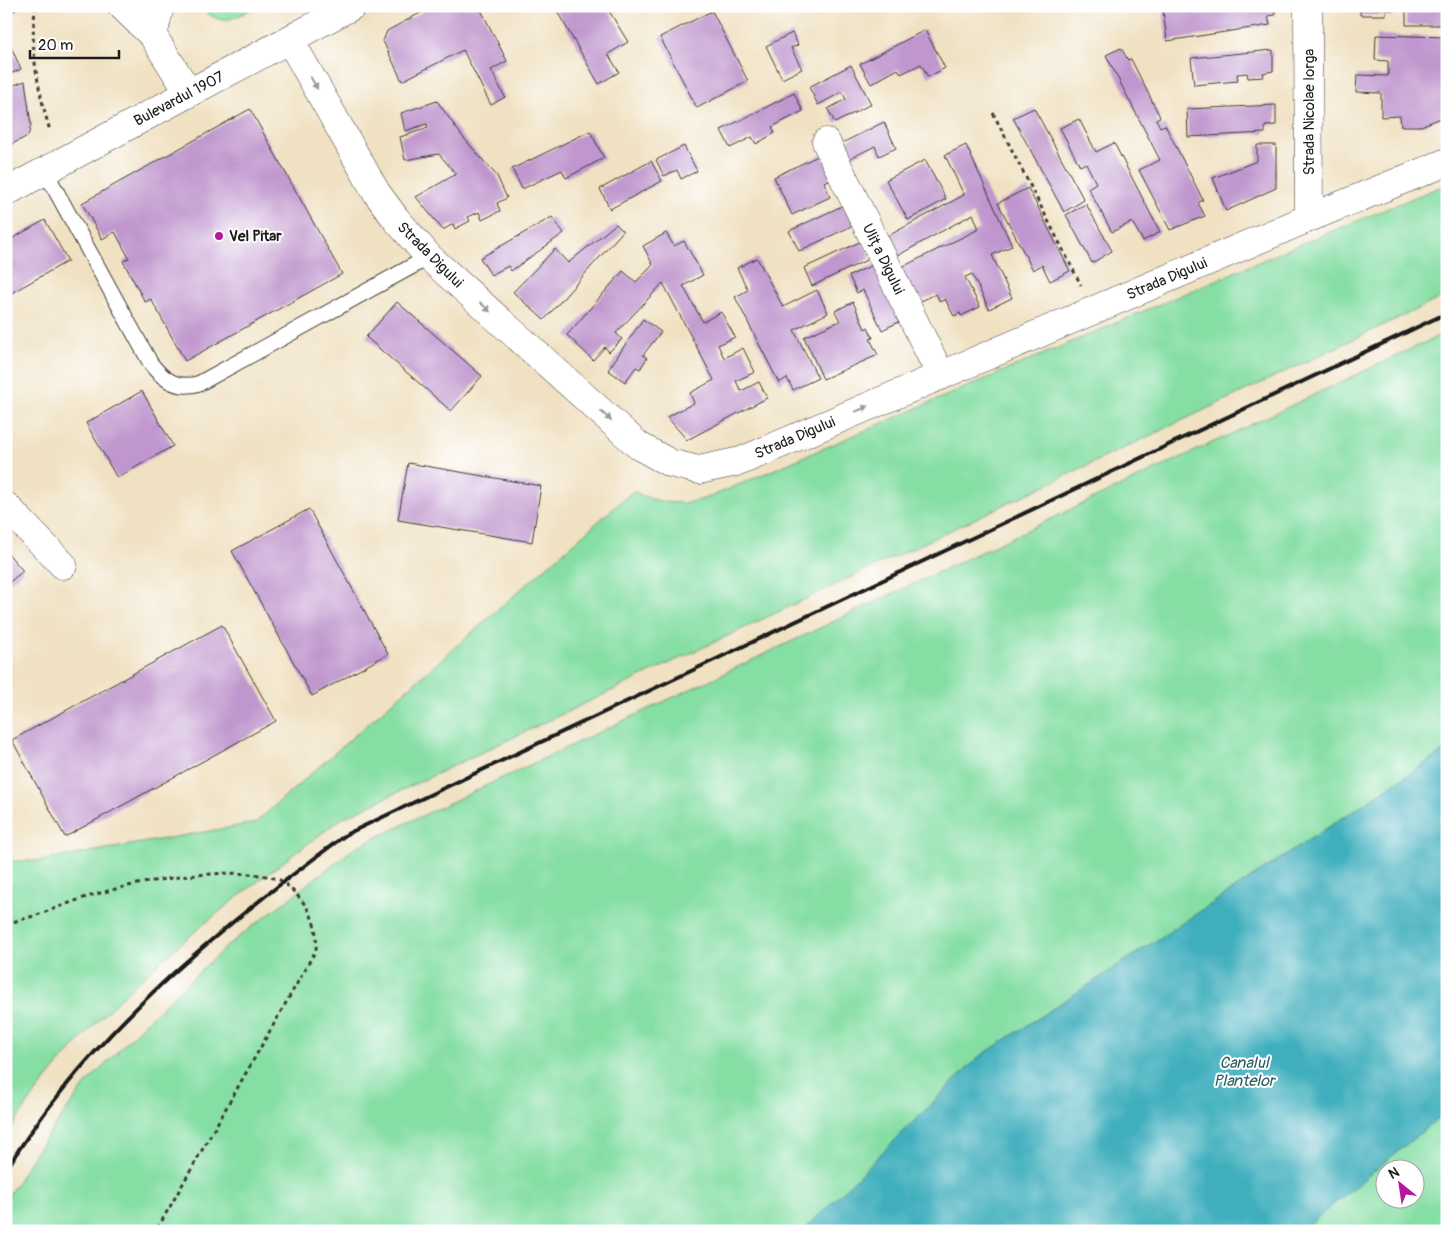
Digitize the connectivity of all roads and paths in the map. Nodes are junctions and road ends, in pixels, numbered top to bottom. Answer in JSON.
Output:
{"nodes":[{"id":1,"x":36,"y":6,"type":"edge"},
{"id":2,"x":122,"y":6,"type":"edge"},
{"id":3,"x":160,"y":6,"type":"edge"},
{"id":4,"x":352,"y":6,"type":"edge"},
{"id":5,"x":1308,"y":6,"type":"edge"},
{"id":6,"x":153,"y":36,"type":"junction"},
{"id":7,"x":290,"y":40,"type":"junction"},
{"id":8,"x":189,"y":93,"type":"junction"},
{"id":9,"x":993,"y":113,"type":"dead end"},
{"id":10,"x":50,"y":131,"type":"dead end"},
{"id":11,"x":826,"y":142,"type":"dead end"},
{"id":12,"x":1447,"y":162,"type":"edge"},
{"id":13,"x":45,"y":171,"type":"junction"},
{"id":14,"x":6,"y":192,"type":"edge"},
{"id":15,"x":1309,"y":218,"type":"junction"},
{"id":16,"x":428,"y":257,"type":"junction"},
{"id":17,"x":1094,"y":310,"type":"junction"},
{"id":18,"x":941,"y":376,"type":"junction"},
{"id":19,"x":6,"y":506,"type":"edge"},
{"id":20,"x":63,"y":565,"type":"dead end"},
{"id":21,"x":6,"y":923,"type":"edge"},
{"id":22,"x":156,"y":1231,"type":"edge"}],
"edges":[{"from":1,"to":10,"type":"path"},
{"from":2,"to":6,"type":"street"},
{"from":3,"to":6,"type":"street"},
{"from":4,"to":7,"type":"street","name":"Bulevardul 1907"},
{"from":5,"to":15,"type":"street","name":"Strada Nicolae Iorga"},
{"from":6,"to":8,"type":"street"},
{"from":7,"to":8,"type":"street","name":"Bulevardul 1907"},
{"from":7,"to":16,"type":"street","name":"Strada Digului","one_way":true},
{"from":8,"to":13,"type":"street","name":"Bulevardul 1907"},
{"from":9,"to":17,"type":"path"},
{"from":11,"to":18,"type":"street","name":"Ulița Digului"},
{"from":12,"to":15,"type":"street","name":"Strada Digului"},
{"from":13,"to":14,"type":"street","name":"Bulevardul 1907"},
{"from":13,"to":16,"type":"lane"},
{"from":15,"to":17,"type":"street","name":"Strada Digului"},
{"from":16,"to":18,"type":"street","name":"Strada Digului","one_way":true},
{"from":17,"to":18,"type":"street","name":"Strada Digului"},
{"from":19,"to":20,"type":"street"},
{"from":21,"to":22,"type":"path"}]}
